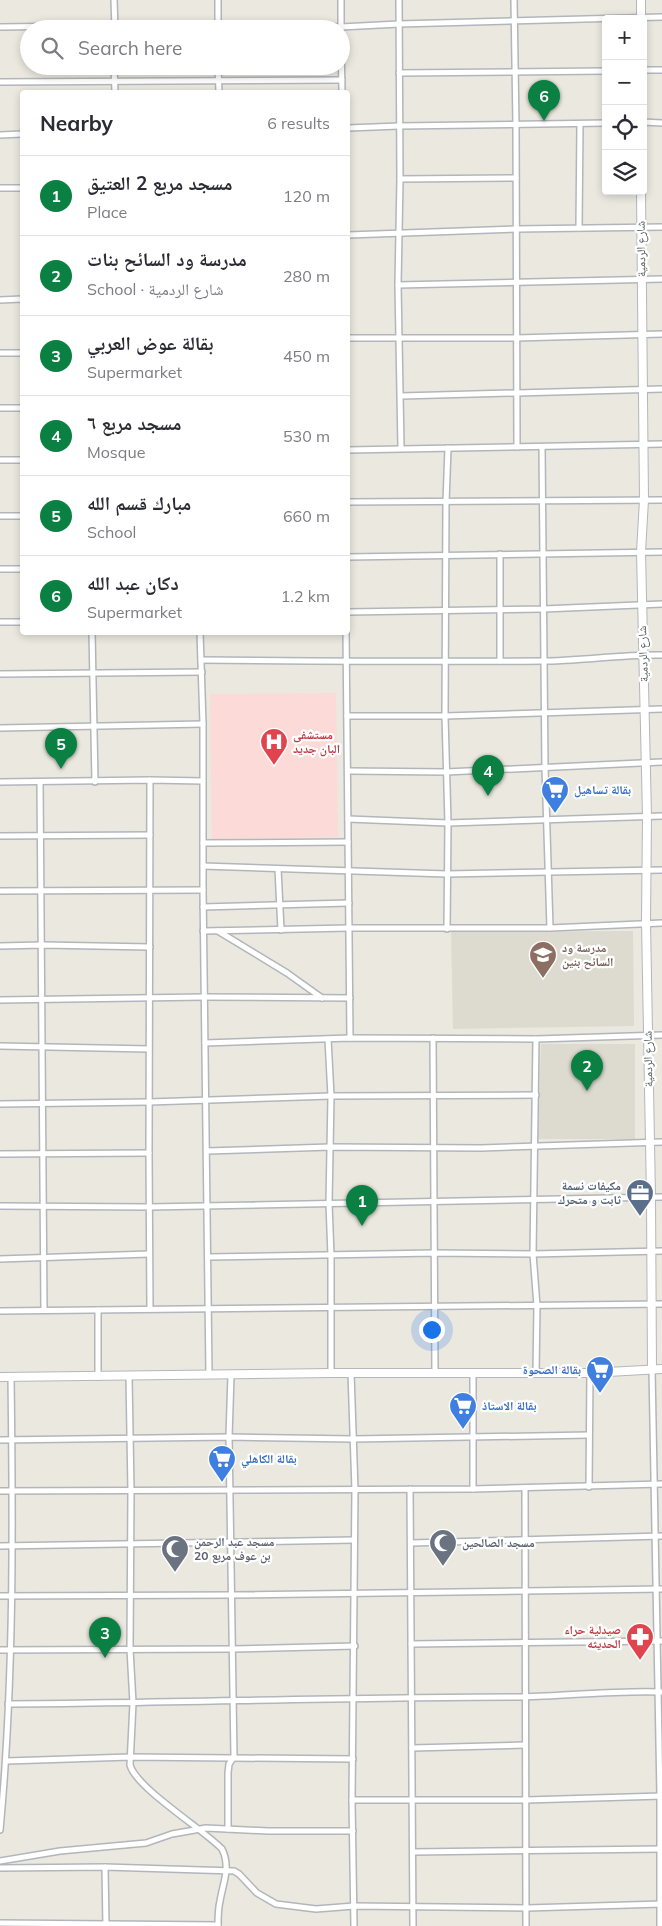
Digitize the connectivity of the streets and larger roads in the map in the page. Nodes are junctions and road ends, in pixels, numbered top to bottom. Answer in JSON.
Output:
{"nodes":[{"id":1,"x":114,"y":0,"type":"edge"},
{"id":2,"x":218,"y":0,"type":"edge"},
{"id":3,"x":341,"y":0,"type":"edge"},
{"id":4,"x":399,"y":0,"type":"edge"},
{"id":5,"x":514,"y":0,"type":"edge"},
{"id":6,"x":641,"y":0,"type":"edge"},
{"id":7,"x":641,"y":15,"type":"edge"},
{"id":8,"x":662,"y":17,"type":"edge"},
{"id":9,"x":647,"y":18,"type":"edge"},
{"id":10,"x":602,"y":19,"type":"edge"},
{"id":11,"x":115,"y":20,"type":"edge"},
{"id":12,"x":218,"y":20,"type":"edge"},
{"id":13,"x":341,"y":20,"type":"edge"},
{"id":14,"x":514,"y":22,"type":"junction"},
{"id":15,"x":400,"y":24,"type":"junction"},
{"id":16,"x":0,"y":27,"type":"edge"},
{"id":17,"x":20,"y":27,"type":"edge"},
{"id":18,"x":350,"y":27,"type":"edge"},
{"id":19,"x":647,"y":70,"type":"edge"},
{"id":20,"x":662,"y":70,"type":"edge"},
{"id":21,"x":602,"y":71,"type":"edge"},
{"id":22,"x":516,"y":73,"type":"junction"},
{"id":23,"x":400,"y":74,"type":"junction"},
{"id":24,"x":114,"y":75,"type":"edge"},
{"id":25,"x":218,"y":75,"type":"edge"},
{"id":26,"x":342,"y":75,"type":"edge"},
{"id":27,"x":342,"y":80,"type":"junction"},
{"id":28,"x":114,"y":81,"type":"junction"},
{"id":29,"x":218,"y":81,"type":"junction"},
{"id":30,"x":0,"y":82,"type":"edge"},
{"id":31,"x":115,"y":90,"type":"edge"},
{"id":32,"x":218,"y":90,"type":"edge"},
{"id":33,"x":342,"y":90,"type":"edge"},
{"id":34,"x":647,"y":122,"type":"edge"},
{"id":35,"x":602,"y":123,"type":"edge"},
{"id":36,"x":662,"y":123,"type":"edge"},
{"id":37,"x":580,"y":124,"type":"junction"},
{"id":38,"x":399,"y":126,"type":"junction"},
{"id":39,"x":516,"y":126,"type":"junction"},
{"id":40,"x":350,"y":128,"type":"edge"},
{"id":41,"x":20,"y":134,"type":"edge"},
{"id":42,"x":0,"y":135,"type":"edge"},
{"id":43,"x":516,"y":178,"type":"junction"},
{"id":44,"x":400,"y":179,"type":"junction"},
{"id":45,"x":0,"y":188,"type":"edge"},
{"id":46,"x":20,"y":188,"type":"edge"},
{"id":47,"x":641,"y":195,"type":"edge"},
{"id":48,"x":641,"y":227,"type":"junction"},
{"id":49,"x":662,"y":227,"type":"edge"},
{"id":50,"x":579,"y":228,"type":"junction"},
{"id":51,"x":517,"y":229,"type":"junction"},
{"id":52,"x":399,"y":233,"type":"junction"},
{"id":53,"x":350,"y":235,"type":"edge"},
{"id":54,"x":662,"y":279,"type":"edge"},
{"id":55,"x":642,"y":280,"type":"junction"},
{"id":56,"x":517,"y":282,"type":"junction"},
{"id":57,"x":398,"y":284,"type":"junction"},
{"id":58,"x":20,"y":299,"type":"edge"},
{"id":59,"x":0,"y":300,"type":"edge"},
{"id":60,"x":642,"y":334,"type":"junction"},
{"id":61,"x":662,"y":334,"type":"edge"},
{"id":62,"x":350,"y":338,"type":"edge"},
{"id":63,"x":400,"y":338,"type":"junction"},
{"id":64,"x":516,"y":338,"type":"junction"},
{"id":65,"x":0,"y":352,"type":"edge"},
{"id":66,"x":20,"y":353,"type":"edge"},
{"id":67,"x":643,"y":389,"type":"junction"},
{"id":68,"x":662,"y":389,"type":"edge"},
{"id":69,"x":515,"y":394,"type":"junction"},
{"id":70,"x":401,"y":396,"type":"junction"},
{"id":71,"x":0,"y":408,"type":"edge"},
{"id":72,"x":20,"y":408,"type":"edge"},
{"id":73,"x":642,"y":443,"type":"junction"},
{"id":74,"x":662,"y":444,"type":"edge"},
{"id":75,"x":517,"y":447,"type":"junction"},
{"id":76,"x":542,"y":447,"type":"junction"},
{"id":77,"x":401,"y":448,"type":"junction"},
{"id":78,"x":448,"y":448,"type":"junction"},
{"id":79,"x":350,"y":450,"type":"edge"},
{"id":80,"x":0,"y":460,"type":"edge"},
{"id":81,"x":20,"y":460,"type":"edge"},
{"id":82,"x":644,"y":500,"type":"junction"},
{"id":83,"x":662,"y":500,"type":"edge"},
{"id":84,"x":543,"y":501,"type":"junction"},
{"id":85,"x":350,"y":502,"type":"edge"},
{"id":86,"x":446,"y":502,"type":"junction"},
{"id":87,"x":0,"y":516,"type":"edge"},
{"id":88,"x":20,"y":516,"type":"edge"},
{"id":89,"x":641,"y":552,"type":"junction"},
{"id":90,"x":662,"y":552,"type":"edge"},
{"id":91,"x":500,"y":554,"type":"junction"},
{"id":92,"x":543,"y":554,"type":"junction"},
{"id":93,"x":446,"y":555,"type":"junction"},
{"id":94,"x":350,"y":557,"type":"edge"},
{"id":95,"x":0,"y":569,"type":"edge"},
{"id":96,"x":20,"y":569,"type":"edge"},
{"id":97,"x":642,"y":604,"type":"junction"},
{"id":98,"x":662,"y":604,"type":"edge"},
{"id":99,"x":445,"y":610,"type":"junction"},
{"id":100,"x":500,"y":610,"type":"junction"},
{"id":101,"x":543,"y":610,"type":"junction"},
{"id":102,"x":350,"y":612,"type":"edge"},
{"id":103,"x":0,"y":622,"type":"edge"},
{"id":104,"x":20,"y":622,"type":"edge"},
{"id":105,"x":92,"y":635,"type":"edge"},
{"id":106,"x":200,"y":635,"type":"edge"},
{"id":107,"x":346,"y":635,"type":"edge"},
{"id":108,"x":643,"y":655,"type":"junction"},
{"id":109,"x":662,"y":655,"type":"edge"},
{"id":110,"x":201,"y":660,"type":"junction"},
{"id":111,"x":446,"y":660,"type":"junction"},
{"id":112,"x":500,"y":661,"type":"junction"},
{"id":113,"x":544,"y":661,"type":"junction"},
{"id":114,"x":347,"y":662,"type":"junction"},
{"id":115,"x":202,"y":672,"type":"junction"},
{"id":116,"x":0,"y":674,"type":"edge"},
{"id":117,"x":93,"y":674,"type":"junction"},
{"id":118,"x":645,"y":709,"type":"junction"},
{"id":119,"x":662,"y":709,"type":"edge"},
{"id":120,"x":545,"y":714,"type":"junction"},
{"id":121,"x":347,"y":716,"type":"junction"},
{"id":122,"x":445,"y":716,"type":"junction"},
{"id":123,"x":203,"y":724,"type":"junction"},
{"id":124,"x":93,"y":726,"type":"junction"},
{"id":125,"x":0,"y":728,"type":"edge"},
{"id":126,"x":646,"y":762,"type":"junction"},
{"id":127,"x":662,"y":762,"type":"edge"},
{"id":128,"x":545,"y":768,"type":"junction"},
{"id":129,"x":348,"y":771,"type":"junction"},
{"id":130,"x":446,"y":772,"type":"junction"},
{"id":131,"x":150,"y":780,"type":"junction"},
{"id":132,"x":204,"y":781,"type":"junction"},
{"id":133,"x":0,"y":782,"type":"edge"},
{"id":134,"x":40,"y":782,"type":"junction"},
{"id":135,"x":95,"y":782,"type":"junction"},
{"id":136,"x":647,"y":816,"type":"junction"},
{"id":137,"x":662,"y":816,"type":"edge"},
{"id":138,"x":348,"y":819,"type":"junction"},
{"id":139,"x":546,"y":820,"type":"junction"},
{"id":140,"x":448,"y":823,"type":"junction"},
{"id":141,"x":41,"y":835,"type":"junction"},
{"id":142,"x":150,"y":835,"type":"junction"},
{"id":143,"x":0,"y":836,"type":"edge"},
{"id":144,"x":348,"y":842,"type":"junction"},
{"id":145,"x":203,"y":843,"type":"junction"},
{"id":146,"x":203,"y":866,"type":"junction"},
{"id":147,"x":278,"y":869,"type":"junction"},
{"id":148,"x":646,"y":870,"type":"junction"},
{"id":149,"x":662,"y":870,"type":"edge"},
{"id":150,"x":349,"y":871,"type":"junction"},
{"id":151,"x":548,"y":873,"type":"junction"},
{"id":152,"x":447,"y":874,"type":"junction"},
{"id":153,"x":42,"y":890,"type":"junction"},
{"id":154,"x":150,"y":890,"type":"junction"},
{"id":155,"x":203,"y":890,"type":"junction"},
{"id":156,"x":0,"y":891,"type":"edge"},
{"id":157,"x":349,"y":904,"type":"junction"},
{"id":158,"x":280,"y":905,"type":"junction"},
{"id":159,"x":203,"y":907,"type":"junction"},
{"id":160,"x":646,"y":922,"type":"junction"},
{"id":161,"x":662,"y":923,"type":"edge"},
{"id":162,"x":349,"y":928,"type":"junction"},
{"id":163,"x":550,"y":928,"type":"junction"},
{"id":164,"x":447,"y":929,"type":"junction"},
{"id":165,"x":281,"y":930,"type":"junction"},
{"id":166,"x":203,"y":931,"type":"junction"},
{"id":167,"x":218,"y":931,"type":"junction"},
{"id":168,"x":43,"y":945,"type":"junction"},
{"id":169,"x":0,"y":946,"type":"edge"},
{"id":170,"x":150,"y":947,"type":"junction"},
{"id":171,"x":204,"y":997,"type":"junction"},
{"id":172,"x":150,"y":998,"type":"junction"},
{"id":173,"x":322,"y":998,"type":"junction"},
{"id":174,"x":350,"y":998,"type":"junction"},
{"id":175,"x":0,"y":1000,"type":"edge"},
{"id":176,"x":42,"y":1000,"type":"junction"},
{"id":177,"x":647,"y":1034,"type":"junction"},
{"id":178,"x":662,"y":1034,"type":"edge"},
{"id":179,"x":350,"y":1038,"type":"junction"},
{"id":180,"x":433,"y":1038,"type":"junction"},
{"id":181,"x":536,"y":1038,"type":"junction"},
{"id":182,"x":328,"y":1039,"type":"junction"},
{"id":183,"x":205,"y":1043,"type":"junction"},
{"id":184,"x":0,"y":1046,"type":"edge"},
{"id":185,"x":42,"y":1047,"type":"junction"},
{"id":186,"x":149,"y":1049,"type":"junction"},
{"id":187,"x":536,"y":1095,"type":"junction"},
{"id":188,"x":330,"y":1096,"type":"junction"},
{"id":189,"x":433,"y":1096,"type":"junction"},
{"id":190,"x":206,"y":1099,"type":"junction"},
{"id":191,"x":149,"y":1102,"type":"junction"},
{"id":192,"x":42,"y":1103,"type":"junction"},
{"id":193,"x":0,"y":1104,"type":"edge"},
{"id":194,"x":649,"y":1142,"type":"junction"},
{"id":195,"x":662,"y":1142,"type":"edge"},
{"id":196,"x":330,"y":1147,"type":"junction"},
{"id":197,"x":536,"y":1147,"type":"junction"},
{"id":198,"x":434,"y":1149,"type":"junction"},
{"id":199,"x":207,"y":1151,"type":"junction"},
{"id":200,"x":149,"y":1153,"type":"junction"},
{"id":201,"x":0,"y":1154,"type":"edge"},
{"id":202,"x":43,"y":1154,"type":"junction"},
{"id":203,"x":652,"y":1197,"type":"junction"},
{"id":204,"x":662,"y":1197,"type":"edge"},
{"id":205,"x":533,"y":1201,"type":"junction"},
{"id":206,"x":329,"y":1203,"type":"junction"},
{"id":207,"x":434,"y":1203,"type":"junction"},
{"id":208,"x":207,"y":1205,"type":"junction"},
{"id":209,"x":0,"y":1206,"type":"edge"},
{"id":210,"x":43,"y":1206,"type":"junction"},
{"id":211,"x":149,"y":1207,"type":"junction"},
{"id":212,"x":652,"y":1251,"type":"junction"},
{"id":213,"x":662,"y":1251,"type":"edge"},
{"id":214,"x":149,"y":1254,"type":"junction"},
{"id":215,"x":433,"y":1254,"type":"junction"},
{"id":216,"x":533,"y":1254,"type":"junction"},
{"id":217,"x":331,"y":1256,"type":"junction"},
{"id":218,"x":208,"y":1257,"type":"junction"},
{"id":219,"x":44,"y":1258,"type":"junction"},
{"id":220,"x":0,"y":1259,"type":"edge"},
{"id":221,"x":653,"y":1304,"type":"junction"},
{"id":222,"x":662,"y":1304,"type":"edge"},
{"id":223,"x":537,"y":1306,"type":"junction"},
{"id":224,"x":434,"y":1307,"type":"junction"},
{"id":225,"x":331,"y":1308,"type":"junction"},
{"id":226,"x":150,"y":1309,"type":"junction"},
{"id":227,"x":207,"y":1309,"type":"junction"},
{"id":228,"x":44,"y":1310,"type":"junction"},
{"id":229,"x":98,"y":1310,"type":"junction"},
{"id":230,"x":0,"y":1311,"type":"edge"},
{"id":231,"x":652,"y":1369,"type":"junction"},
{"id":232,"x":662,"y":1369,"type":"edge"},
{"id":233,"x":473,"y":1372,"type":"junction"},
{"id":234,"x":536,"y":1372,"type":"junction"},
{"id":235,"x":590,"y":1372,"type":"junction"},
{"id":236,"x":331,"y":1373,"type":"junction"},
{"id":237,"x":351,"y":1373,"type":"junction"},
{"id":238,"x":434,"y":1373,"type":"junction"},
{"id":239,"x":231,"y":1374,"type":"junction"},
{"id":240,"x":209,"y":1375,"type":"junction"},
{"id":241,"x":129,"y":1376,"type":"junction"},
{"id":242,"x":0,"y":1377,"type":"edge"},
{"id":243,"x":11,"y":1377,"type":"junction"},
{"id":244,"x":98,"y":1377,"type":"junction"},
{"id":245,"x":590,"y":1436,"type":"junction"},
{"id":246,"x":129,"y":1438,"type":"junction"},
{"id":247,"x":229,"y":1438,"type":"junction"},
{"id":248,"x":473,"y":1438,"type":"junction"},
{"id":249,"x":354,"y":1439,"type":"junction"},
{"id":250,"x":0,"y":1440,"type":"edge"},
{"id":251,"x":12,"y":1440,"type":"junction"},
{"id":252,"x":654,"y":1484,"type":"junction"},
{"id":253,"x":662,"y":1484,"type":"edge"},
{"id":254,"x":589,"y":1487,"type":"junction"},
{"id":255,"x":525,"y":1488,"type":"junction"},
{"id":256,"x":410,"y":1489,"type":"junction"},
{"id":257,"x":473,"y":1489,"type":"junction"},
{"id":258,"x":230,"y":1490,"type":"junction"},
{"id":259,"x":355,"y":1490,"type":"junction"},
{"id":260,"x":0,"y":1491,"type":"edge"},
{"id":261,"x":11,"y":1491,"type":"junction"},
{"id":262,"x":131,"y":1491,"type":"junction"},
{"id":263,"x":654,"y":1536,"type":"junction"},
{"id":264,"x":662,"y":1536,"type":"edge"},
{"id":265,"x":354,"y":1540,"type":"junction"},
{"id":266,"x":525,"y":1540,"type":"junction"},
{"id":267,"x":411,"y":1542,"type":"junction"},
{"id":268,"x":230,"y":1543,"type":"junction"},
{"id":269,"x":130,"y":1545,"type":"junction"},
{"id":270,"x":0,"y":1546,"type":"edge"},
{"id":271,"x":12,"y":1546,"type":"junction"},
{"id":272,"x":659,"y":1589,"type":"edge"},
{"id":273,"x":525,"y":1590,"type":"junction"},
{"id":274,"x":410,"y":1592,"type":"junction"},
{"id":275,"x":354,"y":1593,"type":"junction"},
{"id":276,"x":130,"y":1595,"type":"junction"},
{"id":277,"x":0,"y":1596,"type":"edge"},
{"id":278,"x":13,"y":1596,"type":"junction"},
{"id":279,"x":233,"y":1596,"type":"junction"},
{"id":280,"x":659,"y":1641,"type":"edge"},
{"id":281,"x":525,"y":1643,"type":"junction"},
{"id":282,"x":412,"y":1644,"type":"junction"},
{"id":283,"x":355,"y":1646,"type":"junction"},
{"id":284,"x":12,"y":1649,"type":"junction"},
{"id":285,"x":130,"y":1649,"type":"junction"},
{"id":286,"x":233,"y":1649,"type":"junction"},
{"id":287,"x":0,"y":1650,"type":"edge"},
{"id":288,"x":660,"y":1692,"type":"edge"},
{"id":289,"x":412,"y":1697,"type":"junction"},
{"id":290,"x":525,"y":1697,"type":"junction"},
{"id":291,"x":354,"y":1698,"type":"junction"},
{"id":292,"x":233,"y":1701,"type":"junction"},
{"id":293,"x":133,"y":1703,"type":"junction"},
{"id":294,"x":8,"y":1704,"type":"junction"},
{"id":295,"x":525,"y":1745,"type":"junction"},
{"id":296,"x":412,"y":1748,"type":"junction"},
{"id":297,"x":130,"y":1757,"type":"junction"},
{"id":298,"x":234,"y":1757,"type":"junction"},
{"id":299,"x":353,"y":1759,"type":"junction"},
{"id":300,"x":7,"y":1760,"type":"junction"},
{"id":301,"x":661,"y":1796,"type":"edge"},
{"id":302,"x":413,"y":1799,"type":"junction"},
{"id":303,"x":352,"y":1800,"type":"junction"},
{"id":304,"x":526,"y":1800,"type":"junction"},
{"id":305,"x":198,"y":1829,"type":"junction"},
{"id":306,"x":228,"y":1829,"type":"junction"},
{"id":307,"x":0,"y":1830,"type":"edge"},
{"id":308,"x":353,"y":1831,"type":"junction"},
{"id":309,"x":661,"y":1849,"type":"edge"},
{"id":310,"x":526,"y":1850,"type":"junction"},
{"id":311,"x":413,"y":1852,"type":"junction"},
{"id":312,"x":0,"y":1860,"type":"edge"},
{"id":313,"x":105,"y":1867,"type":"junction"},
{"id":314,"x":0,"y":1868,"type":"edge"},
{"id":315,"x":226,"y":1872,"type":"junction"},
{"id":316,"x":661,"y":1904,"type":"edge"},
{"id":317,"x":354,"y":1906,"type":"junction"},
{"id":318,"x":413,"y":1908,"type":"junction"},
{"id":319,"x":526,"y":1908,"type":"junction"},
{"id":320,"x":0,"y":1923,"type":"edge"},
{"id":321,"x":106,"y":1925,"type":"edge"},
{"id":322,"x":218,"y":1925,"type":"edge"},
{"id":323,"x":354,"y":1926,"type":"edge"},
{"id":324,"x":413,"y":1926,"type":"edge"},
{"id":325,"x":526,"y":1926,"type":"edge"},
{"id":326,"x":660,"y":1926,"type":"edge"}],
"edges":[{"from":1,"to":11,"type":"street"},
{"from":2,"to":12,"type":"street"},
{"from":3,"to":13,"type":"street"},
{"from":4,"to":15,"type":"street"},
{"from":5,"to":14,"type":"street"},
{"from":6,"to":7,"type":"street"},
{"from":8,"to":9,"type":"street"},
{"from":10,"to":14,"type":"street"},
{"from":14,"to":15,"type":"street"},
{"from":14,"to":22,"type":"street"},
{"from":15,"to":18,"type":"street"},
{"from":15,"to":23,"type":"street"},
{"from":16,"to":17,"type":"street"},
{"from":19,"to":20,"type":"street"},
{"from":21,"to":22,"type":"street"},
{"from":22,"to":23,"type":"street"},
{"from":22,"to":39,"type":"street"},
{"from":23,"to":38,"type":"street"},
{"from":24,"to":28,"type":"street"},
{"from":25,"to":29,"type":"street"},
{"from":26,"to":27,"type":"street"},
{"from":27,"to":29,"type":"street"},
{"from":27,"to":33,"type":"street"},
{"from":28,"to":29,"type":"street"},
{"from":28,"to":30,"type":"street"},
{"from":28,"to":31,"type":"street"},
{"from":29,"to":32,"type":"street"},
{"from":34,"to":36,"type":"street"},
{"from":35,"to":37,"type":"street"},
{"from":37,"to":39,"type":"street"},
{"from":37,"to":50,"type":"street"},
{"from":38,"to":39,"type":"street"},
{"from":38,"to":40,"type":"street"},
{"from":38,"to":44,"type":"street"},
{"from":39,"to":43,"type":"street"},
{"from":41,"to":42,"type":"street"},
{"from":43,"to":44,"type":"street"},
{"from":43,"to":51,"type":"street"},
{"from":44,"to":52,"type":"street"},
{"from":45,"to":46,"type":"street"},
{"from":47,"to":48,"type":"street","name":"شارع الردمية"},
{"from":48,"to":49,"type":"street"},
{"from":48,"to":50,"type":"street"},
{"from":48,"to":55,"type":"street","name":"شارع الردمية"},
{"from":50,"to":51,"type":"street"},
{"from":51,"to":52,"type":"street"},
{"from":51,"to":56,"type":"street"},
{"from":52,"to":53,"type":"street"},
{"from":52,"to":57,"type":"street"},
{"from":54,"to":55,"type":"street"},
{"from":55,"to":56,"type":"street"},
{"from":55,"to":60,"type":"street","name":"شارع الردمية"},
{"from":56,"to":57,"type":"street"},
{"from":56,"to":64,"type":"street"},
{"from":57,"to":63,"type":"street"},
{"from":58,"to":59,"type":"street"},
{"from":60,"to":61,"type":"street"},
{"from":60,"to":64,"type":"street"},
{"from":60,"to":67,"type":"street","name":"شارع الردمية"},
{"from":62,"to":63,"type":"street"},
{"from":63,"to":64,"type":"street"},
{"from":63,"to":70,"type":"street"},
{"from":64,"to":69,"type":"street"},
{"from":65,"to":66,"type":"street"},
{"from":67,"to":68,"type":"street"},
{"from":67,"to":69,"type":"street"},
{"from":67,"to":73,"type":"street","name":"شارع الردمية"},
{"from":69,"to":70,"type":"street"},
{"from":69,"to":75,"type":"street"},
{"from":70,"to":77,"type":"street"},
{"from":71,"to":72,"type":"street"},
{"from":73,"to":74,"type":"street"},
{"from":73,"to":76,"type":"street"},
{"from":73,"to":82,"type":"street","name":"شارع الردمية"},
{"from":75,"to":76,"type":"street"},
{"from":75,"to":78,"type":"street"},
{"from":76,"to":84,"type":"street"},
{"from":77,"to":78,"type":"street"},
{"from":77,"to":79,"type":"street"},
{"from":78,"to":86,"type":"street"},
{"from":80,"to":81,"type":"street"},
{"from":82,"to":83,"type":"street"},
{"from":82,"to":84,"type":"street"},
{"from":82,"to":89,"type":"street","name":"شارع الردمية"},
{"from":84,"to":86,"type":"street"},
{"from":84,"to":92,"type":"street"},
{"from":85,"to":86,"type":"street"},
{"from":86,"to":93,"type":"street"},
{"from":87,"to":88,"type":"street"},
{"from":89,"to":90,"type":"street"},
{"from":89,"to":92,"type":"street"},
{"from":89,"to":97,"type":"street","name":"شارع الردمية"},
{"from":91,"to":92,"type":"street"},
{"from":91,"to":93,"type":"street"},
{"from":91,"to":100,"type":"street"},
{"from":92,"to":101,"type":"street"},
{"from":93,"to":94,"type":"street"},
{"from":93,"to":99,"type":"street"},
{"from":95,"to":96,"type":"street"},
{"from":97,"to":98,"type":"street"},
{"from":97,"to":101,"type":"street"},
{"from":97,"to":108,"type":"street","name":"شارع الردمية"},
{"from":99,"to":100,"type":"street"},
{"from":99,"to":102,"type":"street"},
{"from":99,"to":111,"type":"street"},
{"from":100,"to":101,"type":"street"},
{"from":100,"to":112,"type":"street"},
{"from":101,"to":113,"type":"street"},
{"from":103,"to":104,"type":"street"},
{"from":105,"to":117,"type":"street"},
{"from":106,"to":110,"type":"street"},
{"from":107,"to":114,"type":"street"},
{"from":108,"to":109,"type":"street"},
{"from":108,"to":113,"type":"street"},
{"from":108,"to":118,"type":"street","name":"شارع الردمية"},
{"from":110,"to":114,"type":"street"},
{"from":110,"to":115,"type":"street"},
{"from":111,"to":112,"type":"street"},
{"from":111,"to":114,"type":"street"},
{"from":111,"to":122,"type":"street"},
{"from":112,"to":113,"type":"street"},
{"from":113,"to":120,"type":"street"},
{"from":114,"to":121,"type":"street"},
{"from":115,"to":117,"type":"street"},
{"from":115,"to":123,"type":"street"},
{"from":116,"to":117,"type":"street"},
{"from":117,"to":124,"type":"street"},
{"from":118,"to":119,"type":"street"},
{"from":118,"to":120,"type":"street"},
{"from":118,"to":126,"type":"street","name":"شارع الردمية"},
{"from":120,"to":122,"type":"street"},
{"from":120,"to":128,"type":"street"},
{"from":121,"to":122,"type":"street"},
{"from":121,"to":129,"type":"street"},
{"from":122,"to":130,"type":"street"},
{"from":123,"to":124,"type":"street"},
{"from":123,"to":132,"type":"street"},
{"from":124,"to":125,"type":"street"},
{"from":124,"to":135,"type":"street"},
{"from":126,"to":127,"type":"street"},
{"from":126,"to":128,"type":"street"},
{"from":126,"to":136,"type":"street","name":"شارع الردمية"},
{"from":128,"to":130,"type":"street"},
{"from":128,"to":139,"type":"street"},
{"from":129,"to":130,"type":"street"},
{"from":129,"to":138,"type":"street"},
{"from":130,"to":140,"type":"street"},
{"from":131,"to":132,"type":"street"},
{"from":131,"to":135,"type":"street"},
{"from":131,"to":142,"type":"street"},
{"from":132,"to":145,"type":"street"},
{"from":133,"to":134,"type":"street"},
{"from":134,"to":135,"type":"street"},
{"from":134,"to":141,"type":"street"},
{"from":136,"to":137,"type":"street"},
{"from":136,"to":139,"type":"street"},
{"from":136,"to":148,"type":"street","name":"شارع الردمية"},
{"from":138,"to":140,"type":"street"},
{"from":138,"to":144,"type":"street"},
{"from":139,"to":140,"type":"street"},
{"from":139,"to":151,"type":"street"},
{"from":140,"to":152,"type":"street"},
{"from":141,"to":142,"type":"street"},
{"from":141,"to":143,"type":"street"},
{"from":141,"to":153,"type":"street"},
{"from":142,"to":154,"type":"street"},
{"from":144,"to":145,"type":"street"},
{"from":144,"to":150,"type":"street"},
{"from":145,"to":146,"type":"street"},
{"from":146,"to":147,"type":"street"},
{"from":146,"to":155,"type":"street"},
{"from":147,"to":150,"type":"street"},
{"from":147,"to":158,"type":"street"},
{"from":148,"to":149,"type":"street"},
{"from":148,"to":151,"type":"street"},
{"from":148,"to":160,"type":"street","name":"شارع الردمية"},
{"from":150,"to":152,"type":"street"},
{"from":150,"to":157,"type":"street"},
{"from":151,"to":152,"type":"street"},
{"from":151,"to":163,"type":"street"},
{"from":152,"to":164,"type":"street"},
{"from":153,"to":154,"type":"street"},
{"from":153,"to":156,"type":"street"},
{"from":153,"to":168,"type":"street"},
{"from":154,"to":155,"type":"street"},
{"from":154,"to":170,"type":"street"},
{"from":155,"to":159,"type":"street"},
{"from":157,"to":158,"type":"street"},
{"from":157,"to":162,"type":"street"},
{"from":158,"to":159,"type":"street"},
{"from":158,"to":165,"type":"street"},
{"from":159,"to":166,"type":"street"},
{"from":160,"to":161,"type":"street"},
{"from":160,"to":163,"type":"street"},
{"from":160,"to":177,"type":"street","name":"شارع الردمية"},
{"from":162,"to":164,"type":"street"},
{"from":162,"to":165,"type":"street"},
{"from":162,"to":174,"type":"street"},
{"from":163,"to":164,"type":"street"},
{"from":165,"to":167,"type":"street"},
{"from":166,"to":167,"type":"street"},
{"from":166,"to":171,"type":"street"},
{"from":167,"to":173,"type":"street"},
{"from":168,"to":169,"type":"street"},
{"from":168,"to":170,"type":"street"},
{"from":168,"to":176,"type":"street"},
{"from":170,"to":172,"type":"street"},
{"from":171,"to":172,"type":"street"},
{"from":171,"to":173,"type":"street"},
{"from":171,"to":183,"type":"street"},
{"from":172,"to":176,"type":"street"},
{"from":172,"to":186,"type":"street"},
{"from":173,"to":174,"type":"street"},
{"from":174,"to":179,"type":"street"},
{"from":175,"to":176,"type":"street"},
{"from":176,"to":185,"type":"street"},
{"from":177,"to":178,"type":"street"},
{"from":177,"to":181,"type":"street"},
{"from":177,"to":194,"type":"street","name":"شارع الردمية"},
{"from":179,"to":180,"type":"street"},
{"from":179,"to":182,"type":"street"},
{"from":180,"to":181,"type":"street"},
{"from":180,"to":189,"type":"street"},
{"from":181,"to":187,"type":"street"},
{"from":182,"to":183,"type":"street"},
{"from":182,"to":188,"type":"street"},
{"from":183,"to":190,"type":"street"},
{"from":184,"to":185,"type":"street"},
{"from":185,"to":186,"type":"street"},
{"from":185,"to":192,"type":"street"},
{"from":186,"to":191,"type":"street"},
{"from":187,"to":189,"type":"street"},
{"from":187,"to":197,"type":"street"},
{"from":188,"to":189,"type":"street"},
{"from":188,"to":190,"type":"street"},
{"from":188,"to":196,"type":"street"},
{"from":189,"to":198,"type":"street"},
{"from":190,"to":191,"type":"street"},
{"from":190,"to":199,"type":"street"},
{"from":191,"to":192,"type":"street"},
{"from":191,"to":200,"type":"street"},
{"from":192,"to":193,"type":"street"},
{"from":192,"to":202,"type":"street"},
{"from":194,"to":195,"type":"street"},
{"from":194,"to":197,"type":"street"},
{"from":194,"to":203,"type":"street","name":"شارع الردمية"},
{"from":196,"to":198,"type":"street"},
{"from":196,"to":199,"type":"street"},
{"from":196,"to":206,"type":"street"},
{"from":197,"to":198,"type":"street"},
{"from":197,"to":205,"type":"street"},
{"from":198,"to":207,"type":"street"},
{"from":199,"to":208,"type":"street"},
{"from":200,"to":202,"type":"street"},
{"from":200,"to":211,"type":"street"},
{"from":201,"to":202,"type":"street"},
{"from":202,"to":210,"type":"street"},
{"from":203,"to":204,"type":"street"},
{"from":203,"to":205,"type":"street"},
{"from":203,"to":212,"type":"street","name":"شارع الردمية"},
{"from":205,"to":207,"type":"street"},
{"from":205,"to":216,"type":"street"},
{"from":206,"to":207,"type":"street"},
{"from":206,"to":208,"type":"street"},
{"from":206,"to":217,"type":"street"},
{"from":207,"to":215,"type":"street"},
{"from":208,"to":211,"type":"street"},
{"from":208,"to":218,"type":"street"},
{"from":209,"to":210,"type":"street"},
{"from":210,"to":211,"type":"street"},
{"from":210,"to":219,"type":"street"},
{"from":211,"to":214,"type":"street"},
{"from":212,"to":213,"type":"street"},
{"from":212,"to":216,"type":"street"},
{"from":212,"to":221,"type":"street","name":"شارع الردمية"},
{"from":214,"to":219,"type":"street"},
{"from":214,"to":226,"type":"street"},
{"from":215,"to":216,"type":"street"},
{"from":215,"to":217,"type":"street"},
{"from":215,"to":224,"type":"street"},
{"from":216,"to":223,"type":"street"},
{"from":217,"to":218,"type":"street"},
{"from":217,"to":225,"type":"street"},
{"from":218,"to":227,"type":"street"},
{"from":219,"to":220,"type":"street"},
{"from":219,"to":228,"type":"street"},
{"from":221,"to":222,"type":"street"},
{"from":221,"to":223,"type":"street"},
{"from":221,"to":231,"type":"street","name":"شارع الردمية"},
{"from":223,"to":224,"type":"street"},
{"from":223,"to":234,"type":"street"},
{"from":224,"to":225,"type":"street"},
{"from":224,"to":238,"type":"street"},
{"from":225,"to":227,"type":"street"},
{"from":225,"to":236,"type":"street"},
{"from":226,"to":227,"type":"street"},
{"from":226,"to":229,"type":"street"},
{"from":227,"to":240,"type":"street"},
{"from":228,"to":229,"type":"street"},
{"from":228,"to":230,"type":"street"},
{"from":229,"to":244,"type":"street"},
{"from":231,"to":232,"type":"street"},
{"from":231,"to":235,"type":"street"},
{"from":231,"to":252,"type":"street","name":"شارع الردمية"},
{"from":233,"to":234,"type":"street"},
{"from":233,"to":238,"type":"street"},
{"from":233,"to":248,"type":"street"},
{"from":234,"to":235,"type":"street"},
{"from":235,"to":245,"type":"street"},
{"from":236,"to":237,"type":"street"},
{"from":236,"to":239,"type":"street"},
{"from":237,"to":238,"type":"street"},
{"from":237,"to":249,"type":"street"},
{"from":239,"to":240,"type":"street"},
{"from":239,"to":247,"type":"street"},
{"from":240,"to":241,"type":"street"},
{"from":241,"to":244,"type":"street"},
{"from":241,"to":246,"type":"street"},
{"from":242,"to":243,"type":"street"},
{"from":243,"to":244,"type":"street"},
{"from":243,"to":251,"type":"street"},
{"from":245,"to":248,"type":"street"},
{"from":245,"to":254,"type":"street"},
{"from":246,"to":247,"type":"street"},
{"from":246,"to":251,"type":"street"},
{"from":246,"to":262,"type":"street"},
{"from":247,"to":249,"type":"street"},
{"from":247,"to":258,"type":"street"},
{"from":248,"to":249,"type":"street"},
{"from":248,"to":257,"type":"street"},
{"from":249,"to":259,"type":"street"},
{"from":250,"to":251,"type":"street"},
{"from":251,"to":261,"type":"street"},
{"from":252,"to":253,"type":"street"},
{"from":252,"to":254,"type":"street"},
{"from":252,"to":263,"type":"street","name":"شارع الردمية"},
{"from":254,"to":255,"type":"street"},
{"from":255,"to":257,"type":"street"},
{"from":255,"to":266,"type":"street"},
{"from":256,"to":257,"type":"street"},
{"from":256,"to":259,"type":"street"},
{"from":256,"to":267,"type":"street"},
{"from":258,"to":259,"type":"street"},
{"from":258,"to":262,"type":"street"},
{"from":258,"to":268,"type":"street"},
{"from":259,"to":265,"type":"street"},
{"from":260,"to":261,"type":"street"},
{"from":261,"to":262,"type":"street"},
{"from":261,"to":271,"type":"street"},
{"from":262,"to":269,"type":"street"},
{"from":263,"to":264,"type":"street"},
{"from":263,"to":266,"type":"street"},
{"from":263,"to":272,"type":"street","name":"شارع الردمية"},
{"from":265,"to":268,"type":"street"},
{"from":265,"to":275,"type":"street"},
{"from":266,"to":267,"type":"street"},
{"from":266,"to":273,"type":"street"},
{"from":267,"to":274,"type":"street"},
{"from":268,"to":269,"type":"street"},
{"from":268,"to":279,"type":"street"},
{"from":269,"to":271,"type":"street"},
{"from":269,"to":276,"type":"street"},
{"from":270,"to":271,"type":"street"},
{"from":271,"to":278,"type":"street"},
{"from":272,"to":273,"type":"street"},
{"from":272,"to":280,"type":"street","name":"شارع الردمية"},
{"from":273,"to":274,"type":"street"},
{"from":273,"to":281,"type":"street"},
{"from":274,"to":275,"type":"street"},
{"from":274,"to":282,"type":"street"},
{"from":275,"to":279,"type":"street"},
{"from":275,"to":283,"type":"street"},
{"from":276,"to":278,"type":"street"},
{"from":276,"to":279,"type":"street"},
{"from":276,"to":285,"type":"street"},
{"from":277,"to":278,"type":"street"},
{"from":278,"to":284,"type":"street"},
{"from":279,"to":286,"type":"street"},
{"from":280,"to":281,"type":"street"},
{"from":280,"to":288,"type":"street","name":"شارع الردمية"},
{"from":281,"to":282,"type":"street"},
{"from":281,"to":290,"type":"street"},
{"from":282,"to":289,"type":"street"},
{"from":283,"to":286,"type":"street"},
{"from":283,"to":291,"type":"street"},
{"from":284,"to":285,"type":"street"},
{"from":284,"to":287,"type":"street"},
{"from":284,"to":294,"type":"street"},
{"from":285,"to":286,"type":"street"},
{"from":285,"to":293,"type":"street"},
{"from":286,"to":292,"type":"street"},
{"from":288,"to":290,"type":"street"},
{"from":288,"to":301,"type":"street","name":"شارع الردمية"},
{"from":289,"to":290,"type":"street"},
{"from":289,"to":291,"type":"street"},
{"from":289,"to":296,"type":"street"},
{"from":290,"to":295,"type":"street"},
{"from":291,"to":292,"type":"street"},
{"from":291,"to":299,"type":"street"},
{"from":292,"to":293,"type":"street"},
{"from":292,"to":298,"type":"street"},
{"from":293,"to":294,"type":"street"},
{"from":293,"to":297,"type":"street"},
{"from":294,"to":300,"type":"street"},
{"from":295,"to":296,"type":"street"},
{"from":295,"to":304,"type":"street"},
{"from":296,"to":302,"type":"street"},
{"from":297,"to":298,"type":"street"},
{"from":297,"to":300,"type":"street"},
{"from":297,"to":305,"type":"street"},
{"from":298,"to":299,"type":"street"},
{"from":298,"to":306,"type":"street"},
{"from":299,"to":303,"type":"street"},
{"from":300,"to":307,"type":"street"},
{"from":301,"to":304,"type":"street"},
{"from":301,"to":309,"type":"street","name":"شارع الردمية"},
{"from":302,"to":303,"type":"street"},
{"from":302,"to":304,"type":"street"},
{"from":302,"to":311,"type":"street"},
{"from":303,"to":308,"type":"street"},
{"from":304,"to":310,"type":"street"},
{"from":305,"to":306,"type":"street"},
{"from":305,"to":312,"type":"street"},
{"from":305,"to":315,"type":"street"},
{"from":306,"to":308,"type":"street"},
{"from":308,"to":317,"type":"street"},
{"from":309,"to":310,"type":"street"},
{"from":309,"to":316,"type":"street","name":"شارع الردمية"},
{"from":310,"to":311,"type":"street"},
{"from":310,"to":319,"type":"street"},
{"from":311,"to":318,"type":"street"},
{"from":313,"to":314,"type":"street"},
{"from":313,"to":315,"type":"street"},
{"from":313,"to":321,"type":"street"},
{"from":315,"to":317,"type":"street"},
{"from":315,"to":322,"type":"street"},
{"from":316,"to":319,"type":"street"},
{"from":316,"to":326,"type":"street","name":"شارع الردمية"},
{"from":317,"to":318,"type":"street"},
{"from":317,"to":323,"type":"street"},
{"from":318,"to":319,"type":"street"},
{"from":318,"to":324,"type":"street"},
{"from":319,"to":325,"type":"street"},
{"from":320,"to":321,"type":"street"},
{"from":321,"to":322,"type":"street"}]}
